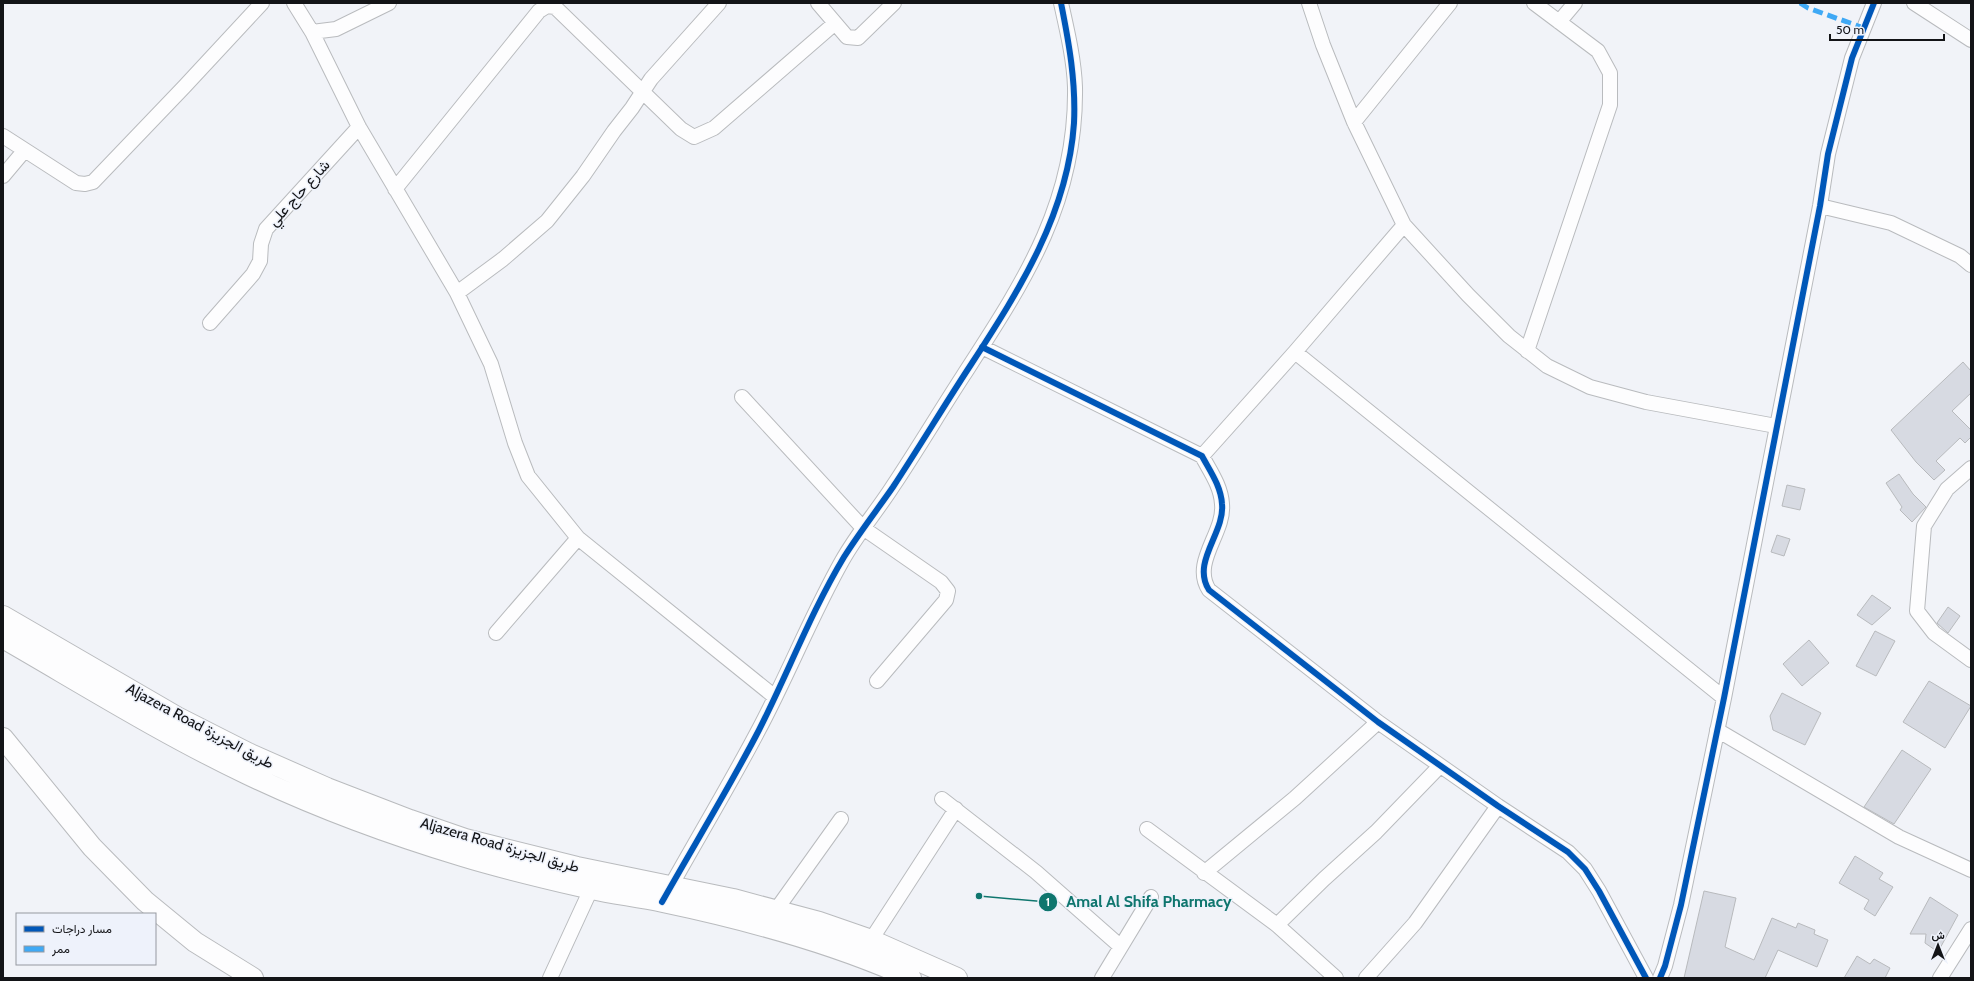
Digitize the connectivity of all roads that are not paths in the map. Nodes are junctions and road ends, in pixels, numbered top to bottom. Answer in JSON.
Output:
{"nodes":[{"id":1,"x":262,"y":3,"type":"edge"},
{"id":2,"x":294,"y":3,"type":"edge"},
{"id":3,"x":389,"y":3,"type":"edge"},
{"id":4,"x":719,"y":3,"type":"edge"},
{"id":5,"x":818,"y":3,"type":"edge"},
{"id":6,"x":894,"y":3,"type":"edge"},
{"id":7,"x":1061,"y":3,"type":"edge"},
{"id":8,"x":1309,"y":3,"type":"edge"},
{"id":9,"x":1450,"y":3,"type":"edge"},
{"id":10,"x":1534,"y":3,"type":"edge"},
{"id":11,"x":1575,"y":3,"type":"edge"},
{"id":12,"x":1874,"y":3,"type":"edge"},
{"id":13,"x":1914,"y":3,"type":"edge"},
{"id":14,"x":1559,"y":22,"type":"junction"},
{"id":15,"x":834,"y":24,"type":"junction"},
{"id":16,"x":312,"y":32,"type":"junction"},
{"id":17,"x":1971,"y":40,"type":"edge"},
{"id":18,"x":642,"y":91,"type":"junction"},
{"id":19,"x":1354,"y":122,"type":"junction"},
{"id":20,"x":358,"y":127,"type":"junction"},
{"id":21,"x":3,"y":136,"type":"edge"},
{"id":22,"x":24,"y":151,"type":"junction"},
{"id":23,"x":3,"y":176,"type":"edge"},
{"id":24,"x":395,"y":189,"type":"junction"},
{"id":25,"x":1820,"y":206,"type":"junction"},
{"id":26,"x":1404,"y":225,"type":"junction"},
{"id":27,"x":1971,"y":265,"type":"edge"},
{"id":28,"x":457,"y":293,"type":"junction"},
{"id":29,"x":210,"y":323,"type":"dead end"},
{"id":30,"x":982,"y":347,"type":"junction"},
{"id":31,"x":1527,"y":350,"type":"junction"},
{"id":32,"x":1295,"y":352,"type":"junction"},
{"id":33,"x":742,"y":398,"type":"dead end"},
{"id":34,"x":1776,"y":426,"type":"junction"},
{"id":35,"x":1202,"y":456,"type":"junction"},
{"id":36,"x":1971,"y":468,"type":"edge"},
{"id":37,"x":863,"y":528,"type":"junction"},
{"id":38,"x":578,"y":538,"type":"junction"},
{"id":39,"x":3,"y":616,"type":"edge"},
{"id":40,"x":496,"y":633,"type":"dead end"},
{"id":41,"x":3,"y":638,"type":"edge"},
{"id":42,"x":1971,"y":660,"type":"edge"},
{"id":43,"x":877,"y":681,"type":"dead end"},
{"id":44,"x":775,"y":697,"type":"junction"},
{"id":45,"x":1724,"y":698,"type":"junction"},
{"id":46,"x":1378,"y":722,"type":"junction"},
{"id":47,"x":1717,"y":730,"type":"junction"},
{"id":48,"x":3,"y":738,"type":"edge"},
{"id":49,"x":1440,"y":766,"type":"junction"},
{"id":50,"x":942,"y":799,"type":"dead end"},
{"id":51,"x":1498,"y":806,"type":"junction"},
{"id":52,"x":956,"y":809,"type":"junction"},
{"id":53,"x":842,"y":820,"type":"dead end"},
{"id":54,"x":1147,"y":829,"type":"dead end"},
{"id":55,"x":1971,"y":870,"type":"edge"},
{"id":56,"x":1204,"y":873,"type":"junction"},
{"id":57,"x":591,"y":889,"type":"junction"},
{"id":58,"x":666,"y":894,"type":"junction"},
{"id":59,"x":1151,"y":897,"type":"dead end"},
{"id":60,"x":776,"y":910,"type":"junction"},
{"id":61,"x":1277,"y":925,"type":"junction"},
{"id":62,"x":1971,"y":929,"type":"edge"},
{"id":63,"x":871,"y":940,"type":"junction"},
{"id":64,"x":1120,"y":946,"type":"junction"},
{"id":65,"x":253,"y":978,"type":"edge"},
{"id":66,"x":550,"y":978,"type":"edge"},
{"id":67,"x":912,"y":978,"type":"edge"},
{"id":68,"x":957,"y":978,"type":"edge"},
{"id":69,"x":1102,"y":978,"type":"edge"},
{"id":70,"x":1336,"y":978,"type":"edge"},
{"id":71,"x":1366,"y":978,"type":"edge"},
{"id":72,"x":1646,"y":978,"type":"edge"},
{"id":73,"x":1660,"y":978,"type":"edge"},
{"id":74,"x":1940,"y":978,"type":"edge"}],
"edges":[{"from":1,"to":22,"type":"street"},
{"from":2,"to":16,"type":"street"},
{"from":3,"to":16,"type":"street"},
{"from":4,"to":18,"type":"street"},
{"from":5,"to":15,"type":"street"},
{"from":6,"to":15,"type":"street"},
{"from":7,"to":30,"type":"street"},
{"from":8,"to":19,"type":"street"},
{"from":9,"to":19,"type":"street"},
{"from":10,"to":14,"type":"street"},
{"from":11,"to":14,"type":"street"},
{"from":12,"to":25,"type":"street"},
{"from":13,"to":17,"type":"street"},
{"from":14,"to":31,"type":"street"},
{"from":15,"to":18,"type":"street"},
{"from":16,"to":20,"type":"street"},
{"from":18,"to":24,"type":"street"},
{"from":18,"to":28,"type":"street"},
{"from":19,"to":26,"type":"street"},
{"from":20,"to":24,"type":"street"},
{"from":20,"to":29,"type":"street","name":"شارع حاج علي"},
{"from":21,"to":22,"type":"street"},
{"from":22,"to":23,"type":"street"},
{"from":24,"to":28,"type":"street"},
{"from":25,"to":27,"type":"street"},
{"from":25,"to":34,"type":"street"},
{"from":26,"to":31,"type":"street"},
{"from":26,"to":32,"type":"street"},
{"from":28,"to":38,"type":"street"},
{"from":30,"to":35,"type":"street"},
{"from":30,"to":37,"type":"street"},
{"from":31,"to":34,"type":"street"},
{"from":32,"to":35,"type":"street"},
{"from":32,"to":45,"type":"street"},
{"from":33,"to":37,"type":"street"},
{"from":34,"to":45,"type":"street"},
{"from":35,"to":46,"type":"street"},
{"from":36,"to":42,"type":"street"},
{"from":37,"to":43,"type":"street"},
{"from":37,"to":44,"type":"street"},
{"from":38,"to":40,"type":"street"},
{"from":38,"to":44,"type":"street"},
{"from":39,"to":58,"type":"main road","name":"Aljazera Road طريق الجزيزة"},
{"from":41,"to":57,"type":"main road","name":"Aljazera Road طريق الجزيزة"},
{"from":44,"to":58,"type":"street"},
{"from":45,"to":47,"type":"street"},
{"from":46,"to":49,"type":"street"},
{"from":46,"to":56,"type":"street"},
{"from":47,"to":55,"type":"street"},
{"from":47,"to":73,"type":"street"},
{"from":48,"to":65,"type":"main road"},
{"from":49,"to":51,"type":"street"},
{"from":49,"to":61,"type":"street"},
{"from":50,"to":52,"type":"street"},
{"from":51,"to":71,"type":"street"},
{"from":51,"to":72,"type":"street"},
{"from":52,"to":63,"type":"street"},
{"from":52,"to":64,"type":"street"},
{"from":53,"to":60,"type":"street"},
{"from":54,"to":56,"type":"street"},
{"from":56,"to":61,"type":"street"},
{"from":57,"to":58,"type":"main road","name":"Aljazera Road طريق الجزيزة"},
{"from":57,"to":66,"type":"street"},
{"from":58,"to":60,"type":"main road","name":"Aljazera Road طريق الجزيزة"},
{"from":58,"to":67,"type":"main road","name":"Aljazera Road طريق الجزيزة"},
{"from":59,"to":64,"type":"street"},
{"from":60,"to":63,"type":"main road","name":"Aljazera Road طريق الجزيزة"},
{"from":61,"to":70,"type":"street"},
{"from":62,"to":74,"type":"street"},
{"from":63,"to":68,"type":"main road","name":"Aljazera Road طريق الجزيزة"},
{"from":64,"to":69,"type":"street"}]}
